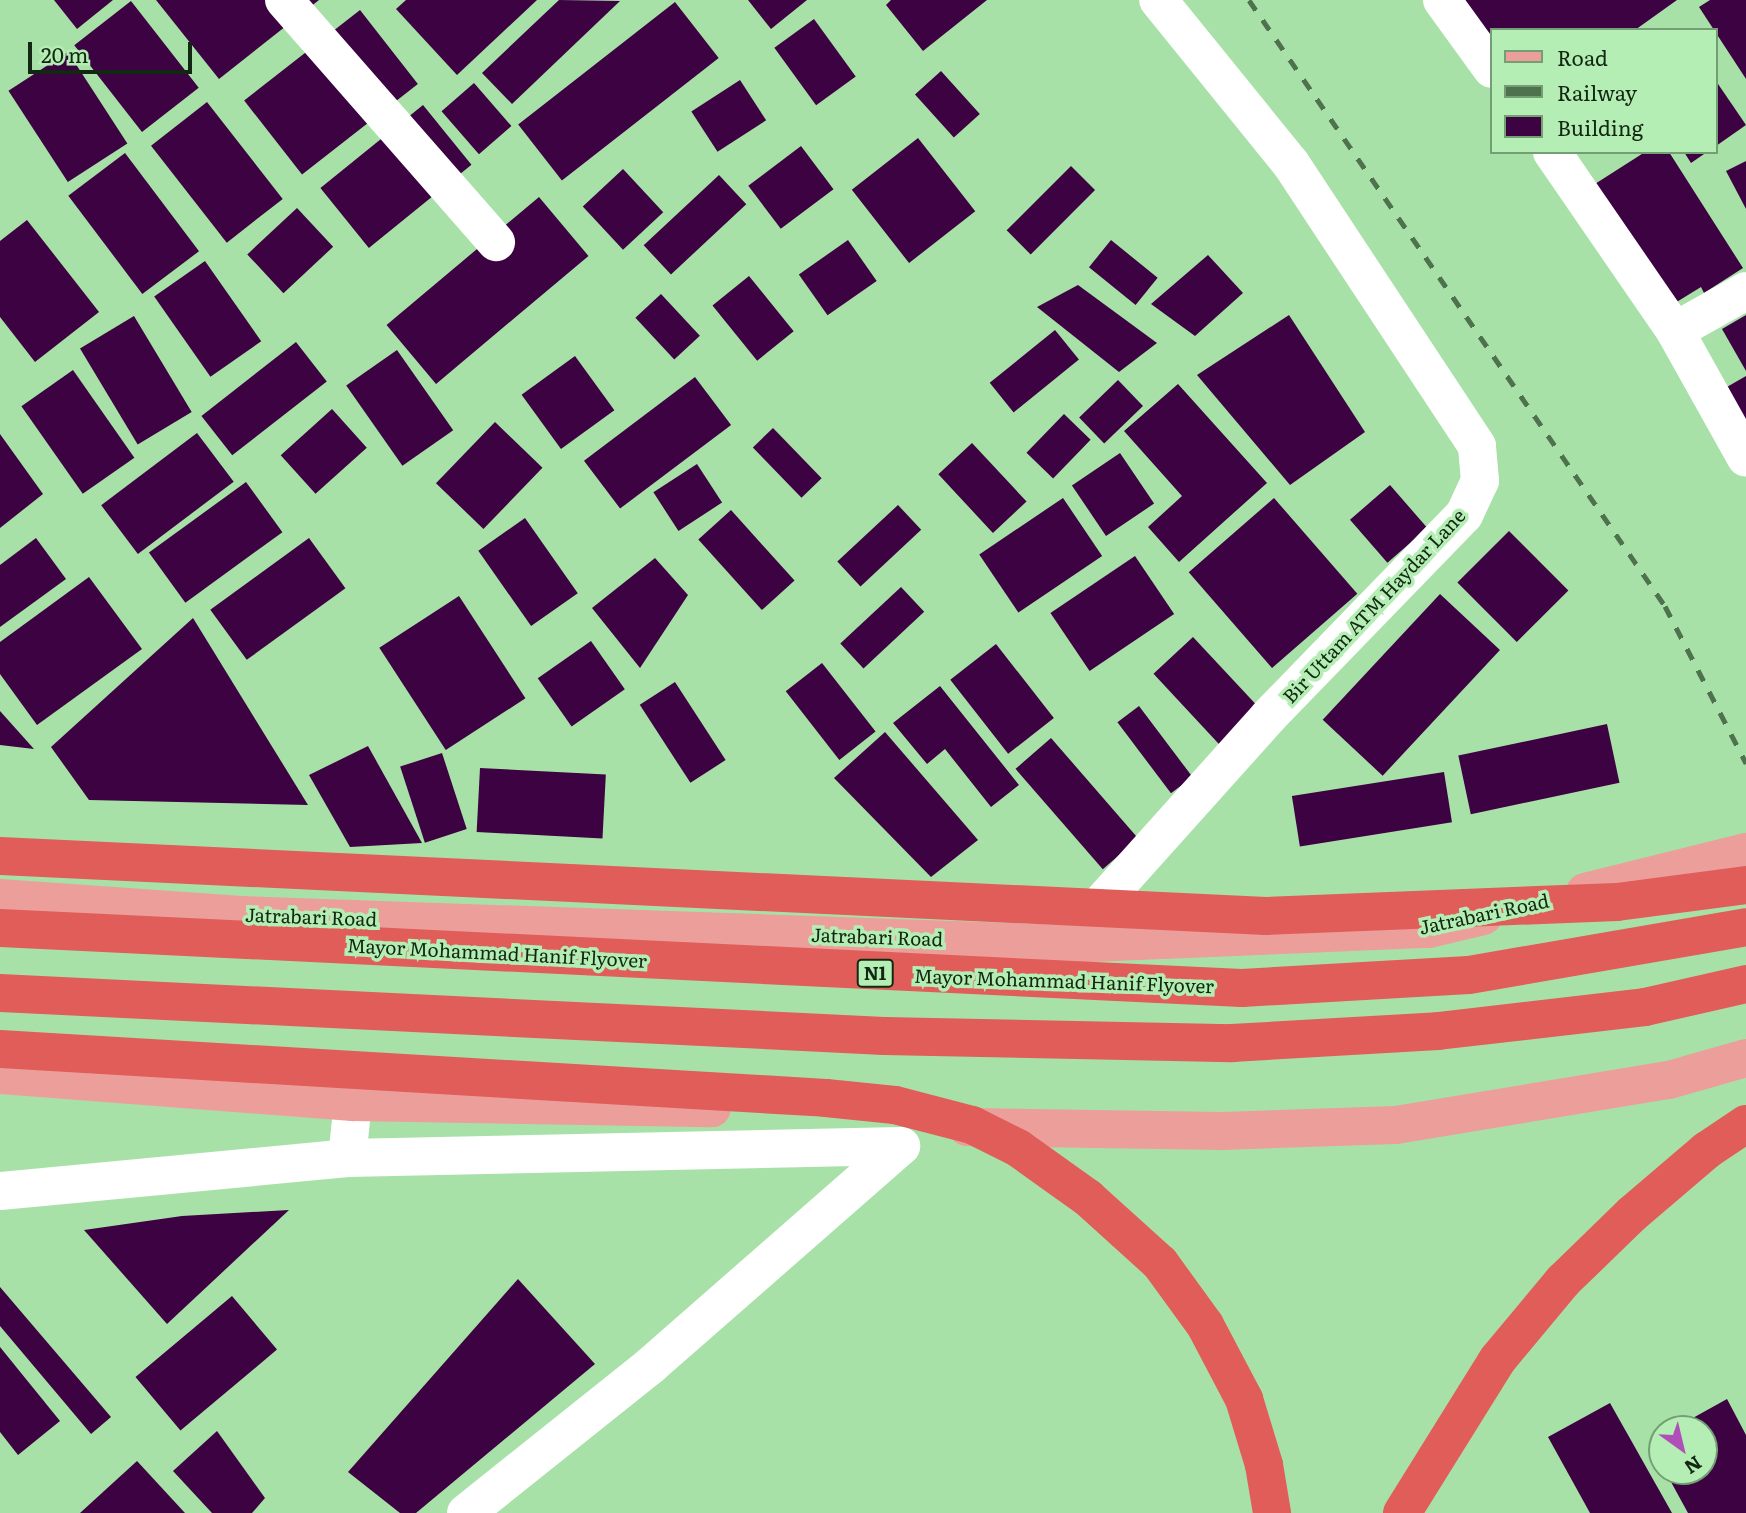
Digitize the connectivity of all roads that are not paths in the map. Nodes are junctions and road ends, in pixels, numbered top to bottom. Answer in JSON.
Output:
{"nodes":[{"id":1,"x":284,"y":0,"type":"edge"},
{"id":2,"x":1158,"y":0,"type":"edge"},
{"id":3,"x":1442,"y":0,"type":"edge"},
{"id":4,"x":1490,"y":66,"type":"edge"},
{"id":5,"x":1553,"y":154,"type":"edge"},
{"id":6,"x":496,"y":243,"type":"dead end"},
{"id":7,"x":1746,"y":291,"type":"edge"},
{"id":8,"x":1675,"y":331,"type":"junction"},
{"id":9,"x":1746,"y":458,"type":"edge"},
{"id":10,"x":1746,"y":852,"type":"edge"},
{"id":11,"x":0,"y":856,"type":"edge"},
{"id":12,"x":1746,"y":885,"type":"edge"},
{"id":13,"x":0,"y":898,"type":"edge"},
{"id":14,"x":1746,"y":927,"type":"edge"},
{"id":15,"x":0,"y":928,"type":"edge"},
{"id":16,"x":1067,"y":944,"type":"junction"},
{"id":17,"x":1746,"y":984,"type":"edge"},
{"id":18,"x":0,"y":993,"type":"edge"},
{"id":19,"x":0,"y":1049,"type":"edge"},
{"id":20,"x":1746,"y":1058,"type":"edge"},
{"id":21,"x":0,"y":1074,"type":"edge"},
{"id":22,"x":353,"y":1102,"type":"junction"},
{"id":23,"x":1746,"y":1124,"type":"edge"},
{"id":24,"x":346,"y":1158,"type":"junction"},
{"id":25,"x":0,"y":1191,"type":"edge"},
{"id":26,"x":466,"y":1513,"type":"edge"},
{"id":27,"x":1272,"y":1513,"type":"edge"},
{"id":28,"x":1402,"y":1513,"type":"edge"}],
"edges":[{"from":1,"to":6,"type":"street"},
{"from":2,"to":16,"type":"street","name":"Bir Uttam ATM Haydar Lane"},
{"from":3,"to":4,"type":"street"},
{"from":5,"to":8,"type":"street"},
{"from":7,"to":8,"type":"street"},
{"from":8,"to":9,"type":"street"},
{"from":10,"to":16,"type":"main road","name":"Jatrabari Road"},
{"from":11,"to":12,"type":"highway"},
{"from":13,"to":16,"type":"main road","name":"Jatrabari Road"},
{"from":14,"to":15,"type":"highway","name":"Mayor Mohammad Hanif Flyover","number":"N1"},
{"from":17,"to":18,"type":"highway"},
{"from":19,"to":27,"type":"highway"},
{"from":20,"to":22,"type":"main road"},
{"from":21,"to":22,"type":"main road"},
{"from":22,"to":24,"type":"street"},
{"from":23,"to":28,"type":"highway"},
{"from":24,"to":25,"type":"street"},
{"from":24,"to":26,"type":"street"}]}
